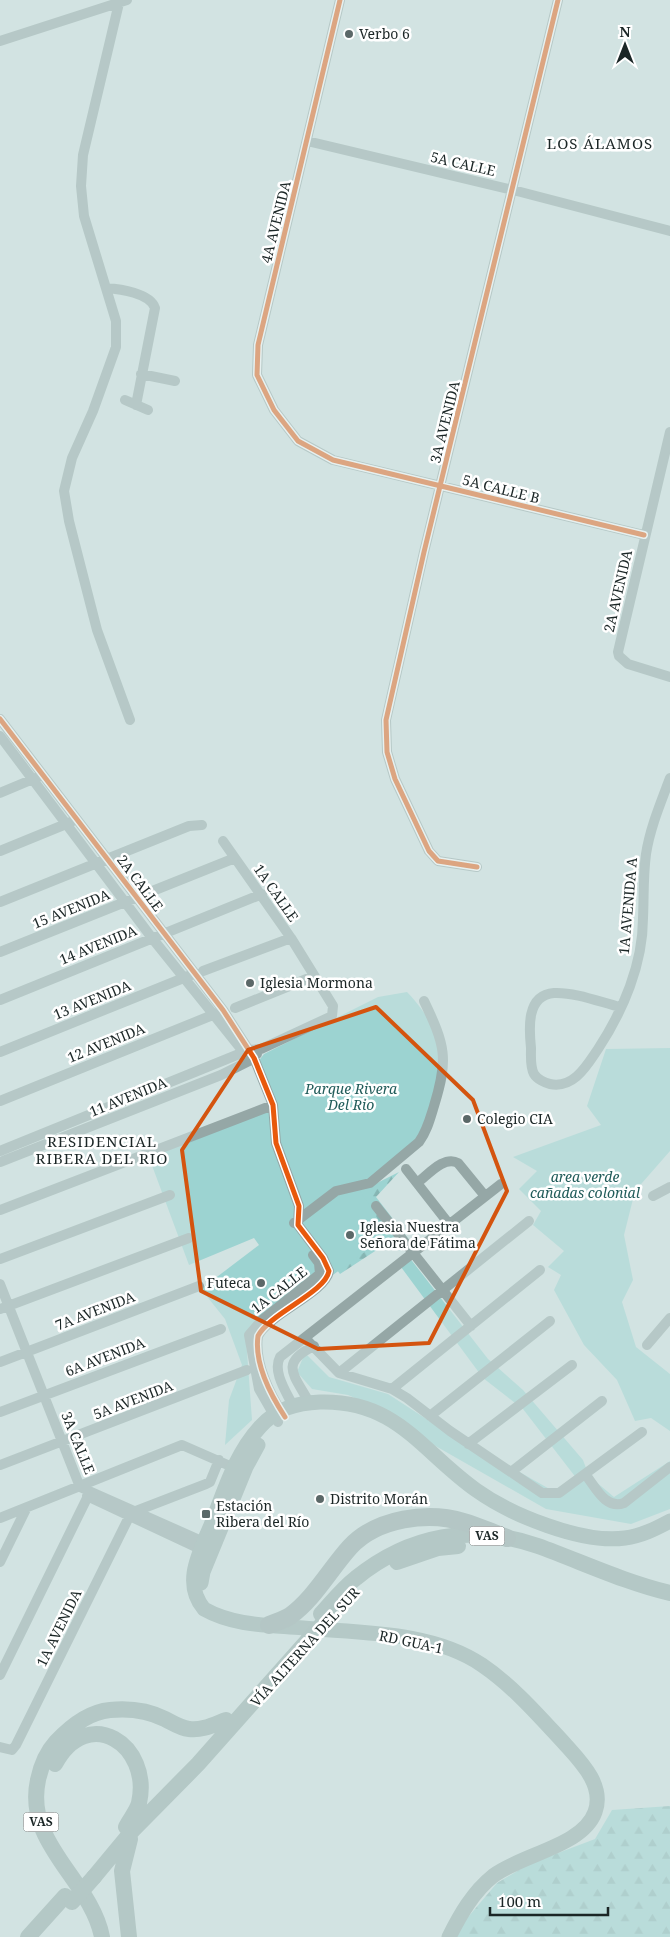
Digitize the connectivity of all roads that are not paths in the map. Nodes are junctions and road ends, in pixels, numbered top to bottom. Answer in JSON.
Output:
{"nodes":[{"id":1,"x":340,"y":0,"type":"edge"},
{"id":2,"x":558,"y":0,"type":"edge"},
{"id":3,"x":123,"y":2,"type":"edge"},
{"id":4,"x":0,"y":41,"type":"edge"},
{"id":5,"x":308,"y":141,"type":"junction"},
{"id":6,"x":513,"y":190,"type":"junction"},
{"id":7,"x":670,"y":231,"type":"edge"},
{"id":8,"x":106,"y":288,"type":"junction"},
{"id":9,"x":142,"y":374,"type":"junction"},
{"id":10,"x":175,"y":381,"type":"dead end"},
{"id":11,"x":125,"y":400,"type":"dead end"},
{"id":12,"x":136,"y":405,"type":"junction"},
{"id":13,"x":148,"y":410,"type":"dead end"},
{"id":14,"x":670,"y":432,"type":"edge"},
{"id":15,"x":298,"y":441,"type":"joint"},
{"id":16,"x":440,"y":485,"type":"junction"},
{"id":17,"x":644,"y":535,"type":"junction"},
{"id":18,"x":670,"y":677,"type":"edge"},
{"id":19,"x":0,"y":719,"type":"edge"},
{"id":20,"x":130,"y":720,"type":"dead end"},
{"id":21,"x":14,"y":737,"type":"junction"},
{"id":22,"x":1,"y":740,"type":"edge"},
{"id":23,"x":43,"y":775,"type":"junction"},
{"id":24,"x":670,"y":778,"type":"edge"},
{"id":25,"x":33,"y":780,"type":"junction"},
{"id":26,"x":0,"y":793,"type":"edge"},
{"id":27,"x":77,"y":819,"type":"junction"},
{"id":28,"x":66,"y":824,"type":"junction"},
{"id":29,"x":202,"y":825,"type":"dead end"},
{"id":30,"x":223,"y":841,"type":"dead end"},
{"id":31,"x":0,"y":851,"type":"edge"},
{"id":32,"x":235,"y":858,"type":"junction"},
{"id":33,"x":108,"y":860,"type":"junction"},
{"id":34,"x":98,"y":865,"type":"junction"},
{"id":35,"x":477,"y":867,"type":"dead end"},
{"id":36,"x":262,"y":894,"type":"junction"},
{"id":37,"x":136,"y":897,"type":"junction"},
{"id":38,"x":0,"y":902,"type":"edge"},
{"id":39,"x":125,"y":902,"type":"junction"},
{"id":40,"x":163,"y":933,"type":"junction"},
{"id":41,"x":152,"y":938,"type":"junction"},
{"id":42,"x":291,"y":938,"type":"junction"},
{"id":43,"x":0,"y":952,"type":"edge"},
{"id":44,"x":194,"y":974,"type":"junction"},
{"id":45,"x":314,"y":976,"type":"junction"},
{"id":46,"x":0,"y":1000,"type":"edge"},
{"id":47,"x":424,"y":1001,"type":"dead end"},
{"id":48,"x":620,"y":1007,"type":"junction"},
{"id":49,"x":234,"y":1008,"type":"dead end"},
{"id":50,"x":218,"y":1012,"type":"junction"},
{"id":51,"x":333,"y":1013,"type":"joint"},
{"id":52,"x":0,"y":1052,"type":"edge"},
{"id":53,"x":251,"y":1059,"type":"junction"},
{"id":54,"x":0,"y":1101,"type":"edge"},
{"id":55,"x":270,"y":1106,"type":"junction"},
{"id":56,"x":0,"y":1151,"type":"edge"},
{"id":57,"x":0,"y":1162,"type":"edge"},
{"id":58,"x":406,"y":1170,"type":"dead end"},
{"id":59,"x":417,"y":1183,"type":"junction"},
{"id":60,"x":500,"y":1184,"type":"dead end"},
{"id":61,"x":670,"y":1187,"type":"edge"},
{"id":62,"x":170,"y":1194,"type":"dead end"},
{"id":63,"x":485,"y":1196,"type":"junction"},
{"id":64,"x":654,"y":1196,"type":"dead end"},
{"id":65,"x":376,"y":1206,"type":"dead end"},
{"id":66,"x":0,"y":1210,"type":"edge"},
{"id":67,"x":529,"y":1221,"type":"dead end"},
{"id":68,"x":295,"y":1223,"type":"junction"},
{"id":69,"x":449,"y":1224,"type":"junction"},
{"id":70,"x":189,"y":1238,"type":"dead end"},
{"id":71,"x":412,"y":1254,"type":"junction"},
{"id":72,"x":0,"y":1259,"type":"edge"},
{"id":73,"x":540,"y":1270,"type":"dead end"},
{"id":74,"x":0,"y":1284,"type":"edge"},
{"id":75,"x":200,"y":1286,"type":"dead end"},
{"id":76,"x":441,"y":1291,"type":"junction"},
{"id":77,"x":3,"y":1306,"type":"edge"},
{"id":78,"x":670,"y":1318,"type":"edge"},
{"id":79,"x":550,"y":1321,"type":"dead end"},
{"id":80,"x":471,"y":1326,"type":"junction"},
{"id":81,"x":221,"y":1329,"type":"dead end"},
{"id":82,"x":305,"y":1338,"type":"junction"},
{"id":83,"x":647,"y":1345,"type":"dead end"},
{"id":84,"x":314,"y":1346,"type":"junction"},
{"id":85,"x":23,"y":1352,"type":"junction"},
{"id":86,"x":0,"y":1362,"type":"edge"},
{"id":87,"x":572,"y":1365,"type":"dead end"},
{"id":88,"x":247,"y":1370,"type":"dead end"},
{"id":89,"x":339,"y":1373,"type":"junction"},
{"id":90,"x":392,"y":1389,"type":"junction"},
{"id":91,"x":41,"y":1396,"type":"junction"},
{"id":92,"x":602,"y":1401,"type":"dead end"},
{"id":93,"x":309,"y":1402,"type":"junction"},
{"id":94,"x":0,"y":1412,"type":"edge"},
{"id":95,"x":282,"y":1414,"type":"junction"},
{"id":96,"x":430,"y":1416,"type":"junction"},
{"id":97,"x":642,"y":1432,"type":"dead end"},
{"id":98,"x":59,"y":1442,"type":"junction"},
{"id":99,"x":468,"y":1444,"type":"junction"},
{"id":100,"x":219,"y":1460,"type":"junction"},
{"id":101,"x":233,"y":1464,"type":"junction"},
{"id":102,"x":0,"y":1465,"type":"edge"},
{"id":103,"x":670,"y":1467,"type":"edge"},
{"id":104,"x":511,"y":1472,"type":"junction"},
{"id":105,"x":585,"y":1474,"type":"junction"},
{"id":106,"x":83,"y":1491,"type":"junction"},
{"id":107,"x":232,"y":1504,"type":"junction"},
{"id":108,"x":26,"y":1508,"type":"junction"},
{"id":109,"x":132,"y":1514,"type":"junction"},
{"id":110,"x":0,"y":1518,"type":"edge"},
{"id":111,"x":670,"y":1521,"type":"edge"},
{"id":112,"x":507,"y":1538,"type":"junction"},
{"id":113,"x":205,"y":1544,"type":"junction"},
{"id":114,"x":0,"y":1562,"type":"edge"},
{"id":115,"x":670,"y":1593,"type":"edge"},
{"id":116,"x":670,"y":1604,"type":"edge"},
{"id":117,"x":326,"y":1614,"type":"junction"},
{"id":118,"x":213,"y":1615,"type":"junction"},
{"id":119,"x":269,"y":1625,"type":"junction"},
{"id":120,"x":0,"y":1675,"type":"edge"},
{"id":121,"x":248,"y":1702,"type":"junction"},
{"id":122,"x":226,"y":1720,"type":"junction"},
{"id":123,"x":0,"y":1747,"type":"edge"},
{"id":124,"x":130,"y":1828,"type":"junction"},
{"id":125,"x":68,"y":1899,"type":"junction"},
{"id":126,"x":28,"y":1937,"type":"edge"},
{"id":127,"x":40,"y":1937,"type":"edge"},
{"id":128,"x":102,"y":1937,"type":"edge"},
{"id":129,"x":113,"y":1937,"type":"edge"},
{"id":130,"x":129,"y":1937,"type":"edge"},
{"id":131,"x":449,"y":1937,"type":"edge"}],
"edges":[{"from":1,"to":5,"type":"street","name":"4A AVENIDA"},
{"from":2,"to":6,"type":"street","name":"3A AVENIDA"},
{"from":3,"to":4,"type":"street"},
{"from":3,"to":8,"type":"street"},
{"from":5,"to":6,"type":"street","name":"5A CALLE"},
{"from":5,"to":15,"type":"street","name":"4A AVENIDA"},
{"from":6,"to":7,"type":"street","name":"5A CALLE"},
{"from":6,"to":16,"type":"street","name":"3A AVENIDA"},
{"from":8,"to":9,"type":"street"},
{"from":8,"to":20,"type":"street"},
{"from":9,"to":10,"type":"street"},
{"from":9,"to":12,"type":"street"},
{"from":11,"to":12,"type":"street"},
{"from":12,"to":13,"type":"street"},
{"from":14,"to":17,"type":"street","name":"2A AVENIDA"},
{"from":15,"to":16,"type":"street","name":"5A CALLE B"},
{"from":16,"to":17,"type":"street","name":"5A CALLE B"},
{"from":16,"to":35,"type":"street","name":"3A AVENIDA"},
{"from":17,"to":18,"type":"street","name":"2A AVENIDA"},
{"from":19,"to":21,"type":"street","name":"2A CALLE"},
{"from":21,"to":22,"type":"street"},
{"from":21,"to":23,"type":"street","name":"2A CALLE"},
{"from":22,"to":25,"type":"street","name":"2A CALLE"},
{"from":23,"to":25,"type":"street"},
{"from":23,"to":27,"type":"street","name":"2A CALLE"},
{"from":24,"to":48,"type":"street","name":"1A AVENIDA A"},
{"from":25,"to":26,"type":"street"},
{"from":25,"to":28,"type":"street","name":"2A CALLE"},
{"from":27,"to":28,"type":"street"},
{"from":27,"to":33,"type":"street","name":"2A CALLE"},
{"from":28,"to":31,"type":"street"},
{"from":28,"to":34,"type":"street","name":"2A CALLE"},
{"from":29,"to":33,"type":"street"},
{"from":30,"to":32,"type":"street","name":"1A CALLE"},
{"from":32,"to":36,"type":"street","name":"1A CALLE"},
{"from":32,"to":37,"type":"street","name":"15 AVENIDA"},
{"from":33,"to":34,"type":"street"},
{"from":33,"to":37,"type":"street","name":"2A CALLE"},
{"from":34,"to":38,"type":"street"},
{"from":34,"to":39,"type":"street","name":"2A CALLE"},
{"from":36,"to":40,"type":"street","name":"14 AVENIDA"},
{"from":36,"to":42,"type":"street","name":"1A CALLE"},
{"from":37,"to":39,"type":"street","name":"15 AVENIDA"},
{"from":37,"to":40,"type":"street","name":"2A CALLE"},
{"from":39,"to":41,"type":"street","name":"2A CALLE"},
{"from":39,"to":43,"type":"street","name":"15 AVENIDA"},
{"from":40,"to":41,"type":"street","name":"14 AVENIDA"},
{"from":40,"to":44,"type":"street","name":"2A CALLE"},
{"from":41,"to":44,"type":"street","name":"2A CALLE"},
{"from":41,"to":46,"type":"street","name":"14 AVENIDA"},
{"from":42,"to":44,"type":"street","name":"13 AVENIDA"},
{"from":42,"to":45,"type":"street","name":"1A CALLE"},
{"from":44,"to":50,"type":"street","name":"2A CALLE"},
{"from":44,"to":52,"type":"street","name":"13 AVENIDA"},
{"from":45,"to":49,"type":"street"},
{"from":45,"to":51,"type":"street","name":"1A CALLE"},
{"from":47,"to":68,"type":"street"},
{"from":48,"to":48,"type":"street","name":"1A AVENIDA A"},
{"from":50,"to":53,"type":"street","name":"2A CALLE"},
{"from":50,"to":54,"type":"street","name":"12 AVENIDA"},
{"from":51,"to":53,"type":"street","name":"11 AVENIDA"},
{"from":53,"to":55,"type":"street","name":"1A CALLE"},
{"from":53,"to":56,"type":"street","name":"11 AVENIDA"},
{"from":53,"to":57,"type":"street","name":"11 AVENIDA"},
{"from":55,"to":66,"type":"street"},
{"from":55,"to":68,"type":"street","name":"1A CALLE"},
{"from":58,"to":59,"type":"street"},
{"from":59,"to":63,"type":"street"},
{"from":59,"to":69,"type":"street"},
{"from":60,"to":63,"type":"street"},
{"from":61,"to":64,"type":"street"},
{"from":62,"to":72,"type":"street"},
{"from":63,"to":69,"type":"street"},
{"from":65,"to":71,"type":"street"},
{"from":67,"to":76,"type":"street"},
{"from":68,"to":95,"type":"street","name":"1A CALLE"},
{"from":69,"to":71,"type":"street"},
{"from":70,"to":77,"type":"street"},
{"from":71,"to":76,"type":"street"},
{"from":71,"to":82,"type":"street"},
{"from":73,"to":80,"type":"street"},
{"from":74,"to":77,"type":"street","name":"3A CALLE"},
{"from":75,"to":85,"type":"street","name":"7A AVENIDA"},
{"from":76,"to":80,"type":"street"},
{"from":76,"to":89,"type":"street"},
{"from":77,"to":85,"type":"street","name":"3A CALLE"},
{"from":78,"to":83,"type":"street"},
{"from":79,"to":96,"type":"street"},
{"from":80,"to":90,"type":"street"},
{"from":81,"to":91,"type":"street","name":"6A AVENIDA"},
{"from":82,"to":84,"type":"street"},
{"from":82,"to":95,"type":"street"},
{"from":84,"to":89,"type":"street"},
{"from":84,"to":93,"type":"street"},
{"from":85,"to":86,"type":"street","name":"7A AVENIDA"},
{"from":85,"to":91,"type":"street","name":"3A CALLE"},
{"from":87,"to":99,"type":"street"},
{"from":88,"to":98,"type":"street","name":"5A AVENIDA"},
{"from":89,"to":90,"type":"street"},
{"from":90,"to":96,"type":"street"},
{"from":91,"to":94,"type":"street","name":"6A AVENIDA"},
{"from":91,"to":98,"type":"street","name":"3A CALLE"},
{"from":92,"to":104,"type":"street"},
{"from":93,"to":95,"type":"main road"},
{"from":93,"to":111,"type":"main road"},
{"from":95,"to":101,"type":"main road"},
{"from":95,"to":107,"type":"main road"},
{"from":96,"to":99,"type":"street"},
{"from":97,"to":105,"type":"street"},
{"from":98,"to":102,"type":"street","name":"5A AVENIDA"},
{"from":98,"to":106,"type":"street","name":"3A CALLE"},
{"from":99,"to":104,"type":"street"},
{"from":100,"to":101,"type":"street"},
{"from":100,"to":106,"type":"street"},
{"from":100,"to":109,"type":"street"},
{"from":101,"to":107,"type":"main road"},
{"from":101,"to":113,"type":"main road"},
{"from":103,"to":105,"type":"street"},
{"from":104,"to":105,"type":"street"},
{"from":106,"to":108,"type":"street"},
{"from":106,"to":109,"type":"street","name":"3A CALLE"},
{"from":106,"to":120,"type":"street"},
{"from":107,"to":113,"type":"main road"},
{"from":108,"to":110,"type":"street"},
{"from":108,"to":114,"type":"street"},
{"from":109,"to":113,"type":"street","name":"3A CALLE"},
{"from":109,"to":123,"type":"street","name":"1A AVENIDA"},
{"from":112,"to":115,"type":"highway","name":"VÍA ALTERNA DEL SUR","number":"VAS"},
{"from":112,"to":117,"type":"highway","name":"VÍA ALTERNA DEL SUR","number":"VAS"},
{"from":112,"to":119,"type":"highway"},
{"from":113,"to":118,"type":"main road"},
{"from":113,"to":118,"type":"main road"},
{"from":116,"to":117,"type":"highway","name":"VÍA ALTERNA DEL SUR","number":"VAS"},
{"from":117,"to":121,"type":"highway","name":"VÍA ALTERNA DEL SUR","number":"VAS"},
{"from":118,"to":119,"type":"main road","name":"RD GUA-1"},
{"from":119,"to":131,"type":"main road","name":"RD GUA-1"},
{"from":121,"to":122,"type":"highway","name":"VÍA ALTERNA DEL SUR","number":"VAS"},
{"from":121,"to":124,"type":"highway","name":"VÍA ALTERNA DEL SUR","number":"VAS"},
{"from":122,"to":124,"type":"highway","name":"VÍA ALTERNA DEL SUR","number":"VAS"},
{"from":122,"to":128,"type":"highway","number":"VAS"},
{"from":124,"to":125,"type":"highway","name":"VÍA ALTERNA DEL SUR","number":"VAS","bridge":true},
{"from":124,"to":129,"type":"highway","name":"VÍA ALTERNA DEL SUR","number":"VAS"},
{"from":124,"to":130,"type":"highway"},
{"from":125,"to":126,"type":"highway","name":"VÍA ALTERNA DEL SUR","number":"VAS"},
{"from":125,"to":127,"type":"highway","name":"VÍA ALTERNA DEL SUR","number":"VAS"}]}
